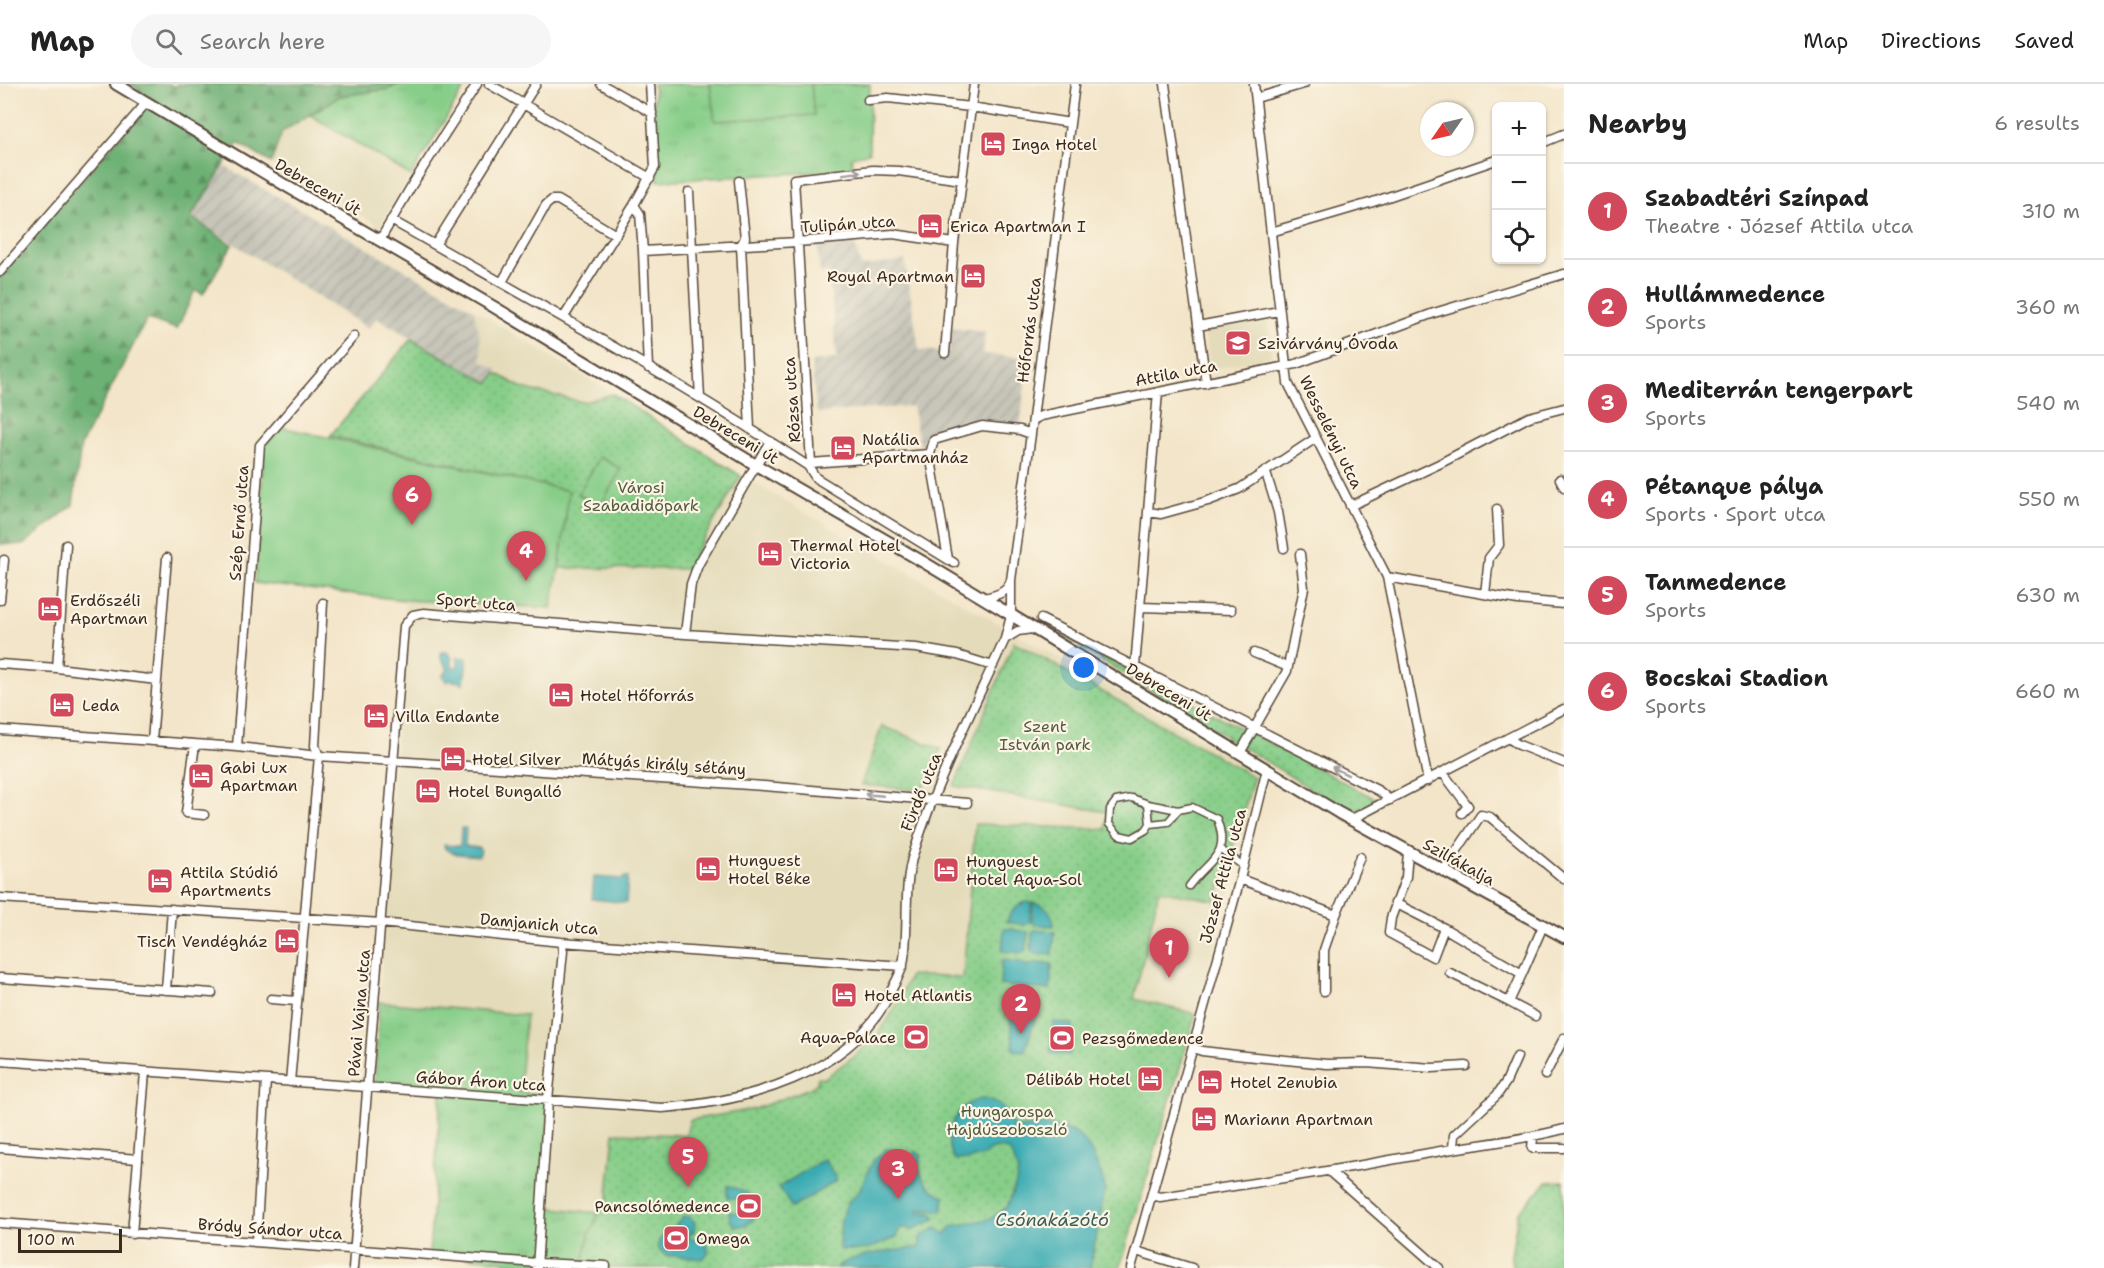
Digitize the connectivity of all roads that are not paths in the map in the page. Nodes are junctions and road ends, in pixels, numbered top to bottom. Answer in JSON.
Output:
{"nodes":[{"id":1,"x":116,"y":84,"type":"edge"},
{"id":2,"x":477,"y":84,"type":"edge"},
{"id":3,"x":489,"y":84,"type":"edge"},
{"id":4,"x":536,"y":84,"type":"edge"},
{"id":5,"x":601,"y":84,"type":"edge"},
{"id":6,"x":650,"y":84,"type":"edge"},
{"id":7,"x":974,"y":84,"type":"edge"},
{"id":8,"x":1075,"y":84,"type":"edge"},
{"id":9,"x":1165,"y":84,"type":"edge"},
{"id":10,"x":1254,"y":84,"type":"edge"},
{"id":11,"x":1304,"y":84,"type":"edge"},
{"id":12,"x":1256,"y":98,"type":"junction"},
{"id":13,"x":868,"y":100,"type":"dead end"},
{"id":14,"x":147,"y":102,"type":"junction"},
{"id":15,"x":523,"y":105,"type":"junction"},
{"id":16,"x":971,"y":107,"type":"junction"},
{"id":17,"x":652,"y":113,"type":"junction"},
{"id":18,"x":1070,"y":123,"type":"junction"},
{"id":19,"x":1564,"y":135,"type":"edge"},
{"id":20,"x":1546,"y":142,"type":"edge"},
{"id":21,"x":1492,"y":162,"type":"edge"},
{"id":22,"x":650,"y":178,"type":"junction"},
{"id":23,"x":962,"y":180,"type":"junction"},
{"id":24,"x":739,"y":181,"type":"dead end"},
{"id":25,"x":689,"y":192,"type":"dead end"},
{"id":26,"x":634,"y":205,"type":"junction"},
{"id":27,"x":391,"y":220,"type":"junction"},
{"id":28,"x":1271,"y":232,"type":"junction"},
{"id":29,"x":616,"y":235,"type":"junction"},
{"id":30,"x":380,"y":240,"type":"junction"},
{"id":31,"x":797,"y":242,"type":"junction"},
{"id":32,"x":954,"y":243,"type":"junction"},
{"id":33,"x":435,"y":245,"type":"junction"},
{"id":34,"x":741,"y":245,"type":"junction"},
{"id":35,"x":692,"y":248,"type":"junction"},
{"id":36,"x":643,"y":251,"type":"junction"},
{"id":37,"x":0,"y":272,"type":"edge"},
{"id":38,"x":1564,"y":274,"type":"edge"},
{"id":39,"x":502,"y":282,"type":"junction"},
{"id":40,"x":1279,"y":311,"type":"junction"},
{"id":41,"x":564,"y":317,"type":"junction"},
{"id":42,"x":1198,"y":326,"type":"junction"},
{"id":43,"x":354,"y":336,"type":"dead end"},
{"id":44,"x":945,"y":354,"type":"dead end"},
{"id":45,"x":1285,"y":366,"type":"junction"},
{"id":46,"x":648,"y":368,"type":"junction"},
{"id":47,"x":1206,"y":383,"type":"junction"},
{"id":48,"x":1158,"y":392,"type":"junction"},
{"id":49,"x":700,"y":398,"type":"junction"},
{"id":50,"x":1564,"y":408,"type":"edge"},
{"id":51,"x":1033,"y":420,"type":"junction"},
{"id":52,"x":750,"y":429,"type":"junction"},
{"id":53,"x":1031,"y":434,"type":"junction"},
{"id":54,"x":1316,"y":438,"type":"junction"},
{"id":55,"x":770,"y":441,"type":"junction"},
{"id":56,"x":930,"y":454,"type":"junction"},
{"id":57,"x":756,"y":465,"type":"junction"},
{"id":58,"x":810,"y":465,"type":"junction"},
{"id":59,"x":1266,"y":473,"type":"junction"},
{"id":60,"x":1350,"y":506,"type":"junction"},
{"id":61,"x":1497,"y":509,"type":"dead end"},
{"id":62,"x":1149,"y":512,"type":"junction"},
{"id":63,"x":66,"y":545,"type":"dead end"},
{"id":64,"x":1284,"y":548,"type":"dead end"},
{"id":65,"x":1300,"y":554,"type":"dead end"},
{"id":66,"x":167,"y":558,"type":"dead end"},
{"id":67,"x":4,"y":560,"type":"dead end"},
{"id":68,"x":1387,"y":577,"type":"junction"},
{"id":69,"x":1011,"y":580,"type":"junction"},
{"id":70,"x":1485,"y":594,"type":"junction"},
{"id":71,"x":983,"y":598,"type":"junction"},
{"id":72,"x":0,"y":600,"type":"edge"},
{"id":73,"x":323,"y":603,"type":"dead end"},
{"id":74,"x":1564,"y":604,"type":"edge"},
{"id":75,"x":1141,"y":607,"type":"junction"},
{"id":76,"x":1231,"y":610,"type":"dead end"},
{"id":77,"x":1011,"y":616,"type":"junction"},
{"id":78,"x":1041,"y":619,"type":"dead end"},
{"id":79,"x":1032,"y":628,"type":"junction"},
{"id":80,"x":685,"y":634,"type":"junction"},
{"id":81,"x":1005,"y":639,"type":"junction"},
{"id":82,"x":1254,"y":653,"type":"dead end"},
{"id":83,"x":0,"y":664,"type":"edge"},
{"id":84,"x":993,"y":666,"type":"junction"},
{"id":85,"x":1136,"y":667,"type":"junction"},
{"id":86,"x":1288,"y":667,"type":"junction"},
{"id":87,"x":57,"y":668,"type":"junction"},
{"id":88,"x":156,"y":680,"type":"junction"},
{"id":89,"x":1564,"y":709,"type":"edge"},
{"id":90,"x":1255,"y":728,"type":"junction"},
{"id":91,"x":0,"y":730,"type":"edge"},
{"id":92,"x":1508,"y":738,"type":"junction"},
{"id":93,"x":152,"y":741,"type":"junction"},
{"id":94,"x":195,"y":744,"type":"junction"},
{"id":95,"x":237,"y":747,"type":"junction"},
{"id":96,"x":1240,"y":753,"type":"junction"},
{"id":97,"x":319,"y":756,"type":"junction"},
{"id":98,"x":392,"y":761,"type":"junction"},
{"id":99,"x":1564,"y":763,"type":"edge"},
{"id":100,"x":1267,"y":769,"type":"junction"},
{"id":101,"x":1443,"y":773,"type":"junction"},
{"id":102,"x":1428,"y":781,"type":"junction"},
{"id":103,"x":933,"y":800,"type":"junction"},
{"id":104,"x":1390,"y":800,"type":"junction"},
{"id":105,"x":967,"y":803,"type":"dead end"},
{"id":106,"x":1148,"y":804,"type":"junction"},
{"id":107,"x":1178,"y":810,"type":"junction"},
{"id":108,"x":1339,"y":813,"type":"joint"},
{"id":109,"x":1462,"y":813,"type":"dead end"},
{"id":110,"x":204,"y":815,"type":"dead end"},
{"id":111,"x":1350,"y":820,"type":"junction"},
{"id":112,"x":1150,"y":824,"type":"junction"},
{"id":113,"x":1221,"y":850,"type":"junction"},
{"id":114,"x":1408,"y":852,"type":"junction"},
{"id":115,"x":1360,"y":858,"type":"dead end"},
{"id":116,"x":1242,"y":865,"type":"junction"},
{"id":117,"x":1443,"y":871,"type":"junction"},
{"id":118,"x":1240,"y":879,"type":"junction"},
{"id":119,"x":1564,"y":879,"type":"edge"},
{"id":120,"x":1189,"y":886,"type":"dead end"},
{"id":121,"x":0,"y":898,"type":"edge"},
{"id":122,"x":1395,"y":903,"type":"junction"},
{"id":123,"x":172,"y":909,"type":"junction"},
{"id":124,"x":1336,"y":915,"type":"junction"},
{"id":125,"x":304,"y":919,"type":"junction"},
{"id":126,"x":381,"y":923,"type":"junction"},
{"id":127,"x":1543,"y":926,"type":"junction"},
{"id":128,"x":1444,"y":928,"type":"junction"},
{"id":129,"x":1564,"y":937,"type":"edge"},
{"id":130,"x":561,"y":942,"type":"junction"},
{"id":131,"x":903,"y":966,"type":"junction"},
{"id":132,"x":1450,"y":974,"type":"dead end"},
{"id":133,"x":1522,"y":974,"type":"junction"},
{"id":134,"x":0,"y":978,"type":"edge"},
{"id":135,"x":166,"y":990,"type":"junction"},
{"id":136,"x":1324,"y":991,"type":"dead end"},
{"id":137,"x":212,"y":993,"type":"dead end"},
{"id":138,"x":271,"y":999,"type":"dead end"},
{"id":139,"x":297,"y":1001,"type":"junction"},
{"id":140,"x":1509,"y":1002,"type":"junction"},
{"id":141,"x":1535,"y":1016,"type":"dead end"},
{"id":142,"x":1564,"y":1038,"type":"edge"},
{"id":143,"x":1192,"y":1047,"type":"junction"},
{"id":144,"x":1517,"y":1057,"type":"dead end"},
{"id":145,"x":0,"y":1061,"type":"edge"},
{"id":146,"x":1466,"y":1066,"type":"dead end"},
{"id":147,"x":145,"y":1072,"type":"junction"},
{"id":148,"x":1545,"y":1075,"type":"dead end"},
{"id":149,"x":266,"y":1080,"type":"junction"},
{"id":150,"x":290,"y":1082,"type":"junction"},
{"id":151,"x":367,"y":1088,"type":"junction"},
{"id":152,"x":548,"y":1100,"type":"junction"},
{"id":153,"x":1564,"y":1129,"type":"edge"},
{"id":154,"x":1533,"y":1138,"type":"junction"},
{"id":155,"x":0,"y":1148,"type":"edge"},
{"id":156,"x":1564,"y":1148,"type":"edge"},
{"id":157,"x":1453,"y":1149,"type":"junction"},
{"id":158,"x":138,"y":1158,"type":"junction"},
{"id":159,"x":1330,"y":1172,"type":"junction"},
{"id":160,"x":1152,"y":1195,"type":"junction"},
{"id":161,"x":0,"y":1223,"type":"edge"},
{"id":162,"x":132,"y":1234,"type":"junction"},
{"id":163,"x":255,"y":1242,"type":"junction"},
{"id":164,"x":354,"y":1250,"type":"junction"},
{"id":165,"x":1136,"y":1251,"type":"junction"},
{"id":166,"x":1426,"y":1264,"type":"edge"},
{"id":167,"x":537,"y":1266,"type":"edge"},
{"id":168,"x":606,"y":1266,"type":"dead end"},
{"id":169,"x":353,"y":1268,"type":"edge"},
{"id":170,"x":1131,"y":1268,"type":"edge"},
{"id":171,"x":1192,"y":1268,"type":"edge"},
{"id":172,"x":1438,"y":1268,"type":"edge"}],
"edges":[{"from":1,"to":14,"type":"street","name":"Debreceni út"},
{"from":2,"to":27,"type":"street"},
{"from":3,"to":15,"type":"street"},
{"from":4,"to":15,"type":"street"},
{"from":5,"to":17,"type":"street"},
{"from":6,"to":17,"type":"street"},
{"from":7,"to":16,"type":"street"},
{"from":8,"to":18,"type":"street","name":"Hőforrás utca"},
{"from":9,"to":42,"type":"street"},
{"from":10,"to":12,"type":"street","name":"Wesselényi utca"},
{"from":11,"to":12,"type":"street"},
{"from":12,"to":28,"type":"street","name":"Wesselényi utca"},
{"from":13,"to":16,"type":"street"},
{"from":14,"to":30,"type":"street","name":"Debreceni út"},
{"from":14,"to":37,"type":"street"},
{"from":15,"to":22,"type":"street"},
{"from":15,"to":33,"type":"street"},
{"from":16,"to":18,"type":"street"},
{"from":16,"to":23,"type":"street"},
{"from":17,"to":22,"type":"street"},
{"from":18,"to":51,"type":"street","name":"Hőforrás utca"},
{"from":19,"to":20,"type":"street"},
{"from":21,"to":28,"type":"street"},
{"from":22,"to":26,"type":"street"},
{"from":31,"to":23,"type":"street","name":"Rózsa utca","one_way":true},
{"from":23,"to":32,"type":"street"},
{"from":24,"to":34,"type":"street"},
{"from":25,"to":35,"type":"street"},
{"from":26,"to":29,"type":"street"},
{"from":26,"to":36,"type":"street"},
{"from":27,"to":30,"type":"street"},
{"from":27,"to":33,"type":"street","name":"Rózsa utca"},
{"from":28,"to":40,"type":"street","name":"Wesselényi utca"},
{"from":29,"to":39,"type":"street"},
{"from":29,"to":41,"type":"street"},
{"from":30,"to":57,"type":"street","name":"Debreceni út"},
{"from":31,"to":32,"type":"street","name":"Tulipán utca"},
{"from":31,"to":34,"type":"street","name":"Tulipán utca"},
{"from":31,"to":58,"type":"street","name":"Rózsa utca"},
{"from":32,"to":44,"type":"street"},
{"from":33,"to":39,"type":"street","name":"Rózsa utca"},
{"from":34,"to":35,"type":"street","name":"Tulipán utca"},
{"from":34,"to":52,"type":"street"},
{"from":35,"to":36,"type":"street","name":"Tulipán utca"},
{"from":35,"to":49,"type":"street"},
{"from":36,"to":46,"type":"street"},
{"from":38,"to":45,"type":"street","name":"Attila utca"},
{"from":39,"to":41,"type":"street","name":"Rózsa utca"},
{"from":40,"to":42,"type":"street"},
{"from":40,"to":45,"type":"street","name":"Wesselényi utca"},
{"from":41,"to":46,"type":"street","name":"Rózsa utca"},
{"from":42,"to":47,"type":"street"},
{"from":43,"to":95,"type":"street","name":"Szép Ernő utca"},
{"from":45,"to":47,"type":"street","name":"Attila utca"},
{"from":45,"to":54,"type":"street","name":"Wesselényi utca"},
{"from":46,"to":49,"type":"street","name":"Rózsa utca"},
{"from":47,"to":48,"type":"street","name":"Attila utca"},
{"from":48,"to":51,"type":"street","name":"Attila utca"},
{"from":48,"to":62,"type":"street"},
{"from":49,"to":52,"type":"street","name":"Rózsa utca"},
{"from":50,"to":60,"type":"street"},
{"from":51,"to":53,"type":"street","name":"Hőforrás utca"},
{"from":52,"to":55,"type":"street","name":"Rózsa utca"},
{"from":53,"to":56,"type":"street"},
{"from":53,"to":69,"type":"street","name":"Hőforrás utca"},
{"from":54,"to":59,"type":"street"},
{"from":54,"to":60,"type":"street","name":"Wesselényi utca"},
{"from":55,"to":57,"type":"street"},
{"from":55,"to":58,"type":"street","name":"Rózsa utca"},
{"from":56,"to":58,"type":"street"},
{"from":56,"to":58,"type":"street"},
{"from":57,"to":71,"type":"street","name":"Debreceni út"},
{"from":57,"to":80,"type":"street"},
{"from":59,"to":62,"type":"street"},
{"from":59,"to":64,"type":"street"},
{"from":60,"to":68,"type":"street","name":"Wesselényi utca"},
{"from":61,"to":70,"type":"street"},
{"from":62,"to":75,"type":"street"},
{"from":63,"to":87,"type":"street"},
{"from":65,"to":86,"type":"street"},
{"from":66,"to":88,"type":"street"},
{"from":67,"to":72,"type":"street"},
{"from":68,"to":70,"type":"street"},
{"from":68,"to":102,"type":"street","name":"Wesselényi utca"},
{"from":69,"to":71,"type":"street"},
{"from":69,"to":77,"type":"street","name":"Hőforrás utca"},
{"from":70,"to":74,"type":"street"},
{"from":71,"to":77,"type":"street","name":"Debreceni út"},
{"from":73,"to":97,"type":"street"},
{"from":75,"to":76,"type":"street"},
{"from":75,"to":85,"type":"street"},
{"from":77,"to":79,"type":"street","name":"Debreceni út"},
{"from":77,"to":81,"type":"street","name":"Fürdő utca"},
{"from":78,"to":85,"type":"street"},
{"from":79,"to":81,"type":"street"},
{"from":79,"to":96,"type":"street","name":"Debreceni út"},
{"from":80,"to":84,"type":"street","name":"Sport utca"},
{"from":80,"to":98,"type":"street","name":"Sport utca"},
{"from":81,"to":84,"type":"street","name":"Fürdő utca"},
{"from":82,"to":86,"type":"street"},
{"from":83,"to":87,"type":"street"},
{"from":84,"to":103,"type":"street","name":"Fürdő utca"},
{"from":85,"to":90,"type":"street"},
{"from":86,"to":90,"type":"street"},
{"from":87,"to":88,"type":"street"},
{"from":88,"to":93,"type":"street"},
{"from":89,"to":92,"type":"street"},
{"from":90,"to":96,"type":"street"},
{"from":104,"to":90,"type":"street","one_way":true},
{"from":91,"to":93,"type":"street","name":"Mátyás király sétány"},
{"from":92,"to":99,"type":"street"},
{"from":92,"to":101,"type":"street"},
{"from":93,"to":94,"type":"street","name":"Mátyás király sétány"},
{"from":94,"to":95,"type":"street","name":"Mátyás király sétány"},
{"from":94,"to":110,"type":"street"},
{"from":95,"to":97,"type":"street","name":"Mátyás király sétány"},
{"from":96,"to":100,"type":"street","name":"Debreceni út"},
{"from":97,"to":98,"type":"street","name":"Mátyás király sétány"},
{"from":97,"to":125,"type":"street"},
{"from":103,"to":98,"type":"street","name":"Mátyás király sétány","one_way":true},
{"from":98,"to":126,"type":"street","name":"Pávai Vajna utca"},
{"from":100,"to":108,"type":"street","name":"Debreceni út"},
{"from":100,"to":116,"type":"street","name":"József Attila utca"},
{"from":101,"to":102,"type":"street"},
{"from":101,"to":109,"type":"street"},
{"from":102,"to":104,"type":"street"},
{"from":103,"to":105,"type":"street"},
{"from":103,"to":131,"type":"street","name":"Fürdő utca"},
{"from":104,"to":111,"type":"street"},
{"from":106,"to":107,"type":"street"},
{"from":106,"to":112,"type":"street"},
{"from":106,"to":112,"type":"street"},
{"from":107,"to":112,"type":"street"},
{"from":107,"to":113,"type":"street"},
{"from":108,"to":111,"type":"street","name":"Szilfákalja"},
{"from":111,"to":114,"type":"street","name":"Szilfákalja"},
{"from":113,"to":116,"type":"street"},
{"from":113,"to":120,"type":"street"},
{"from":114,"to":117,"type":"street","name":"Szilfákalja"},
{"from":114,"to":122,"type":"street"},
{"from":115,"to":124,"type":"street"},
{"from":116,"to":118,"type":"street","name":"József Attila utca"},
{"from":117,"to":119,"type":"street"},
{"from":117,"to":127,"type":"street","name":"Szilfákalja"},
{"from":118,"to":124,"type":"street"},
{"from":118,"to":143,"type":"street","name":"József Attila utca"},
{"from":121,"to":123,"type":"street","name":"Damjanich utca"},
{"from":122,"to":128,"type":"street"},
{"from":122,"to":128,"type":"street"},
{"from":123,"to":125,"type":"street","name":"Damjanich utca"},
{"from":123,"to":135,"type":"street"},
{"from":124,"to":136,"type":"street"},
{"from":125,"to":126,"type":"street","name":"Damjanich utca"},
{"from":125,"to":139,"type":"street"},
{"from":126,"to":130,"type":"street","name":"Damjanich utca"},
{"from":126,"to":151,"type":"street","name":"Pávai Vajna utca"},
{"from":127,"to":129,"type":"street","name":"Szilfákalja"},
{"from":127,"to":133,"type":"street"},
{"from":128,"to":133,"type":"street"},
{"from":130,"to":131,"type":"street","name":"Damjanich utca"},
{"from":130,"to":152,"type":"street"},
{"from":131,"to":152,"type":"street","name":"Gábor Áron utca"},
{"from":132,"to":140,"type":"street"},
{"from":133,"to":140,"type":"street"},
{"from":134,"to":135,"type":"street"},
{"from":135,"to":137,"type":"street"},
{"from":138,"to":139,"type":"street"},
{"from":139,"to":150,"type":"street"},
{"from":140,"to":141,"type":"street"},
{"from":142,"to":148,"type":"street"},
{"from":143,"to":146,"type":"street"},
{"from":143,"to":160,"type":"street","name":"József Attila utca"},
{"from":144,"to":157,"type":"street"},
{"from":145,"to":147,"type":"street","name":"Gábor Áron utca"},
{"from":147,"to":149,"type":"street","name":"Gábor Áron utca"},
{"from":147,"to":158,"type":"street"},
{"from":149,"to":150,"type":"street","name":"Gábor Áron utca"},
{"from":149,"to":163,"type":"street"},
{"from":150,"to":151,"type":"street","name":"Gábor Áron utca"},
{"from":151,"to":152,"type":"street","name":"Gábor Áron utca"},
{"from":151,"to":164,"type":"street","name":"Pávai Vajna utca"},
{"from":152,"to":167,"type":"street"},
{"from":153,"to":154,"type":"street"},
{"from":154,"to":156,"type":"street"},
{"from":154,"to":157,"type":"street"},
{"from":155,"to":158,"type":"street"},
{"from":157,"to":159,"type":"street"},
{"from":158,"to":162,"type":"street"},
{"from":159,"to":160,"type":"street"},
{"from":159,"to":166,"type":"street"},
{"from":160,"to":165,"type":"street","name":"József Attila utca"},
{"from":161,"to":162,"type":"street","name":"Bródy Sándor utca"},
{"from":162,"to":163,"type":"street","name":"Bródy Sándor utca"},
{"from":163,"to":164,"type":"street","name":"Bródy Sándor utca"},
{"from":164,"to":167,"type":"street","name":"Bródy Sándor utca"},
{"from":164,"to":169,"type":"street","name":"Pávai Vajna utca"},
{"from":165,"to":170,"type":"street","name":"József Attila utca"},
{"from":165,"to":171,"type":"street"},
{"from":166,"to":172,"type":"street"},
{"from":167,"to":168,"type":"street","name":"Bródy Sándor utca"}]}
